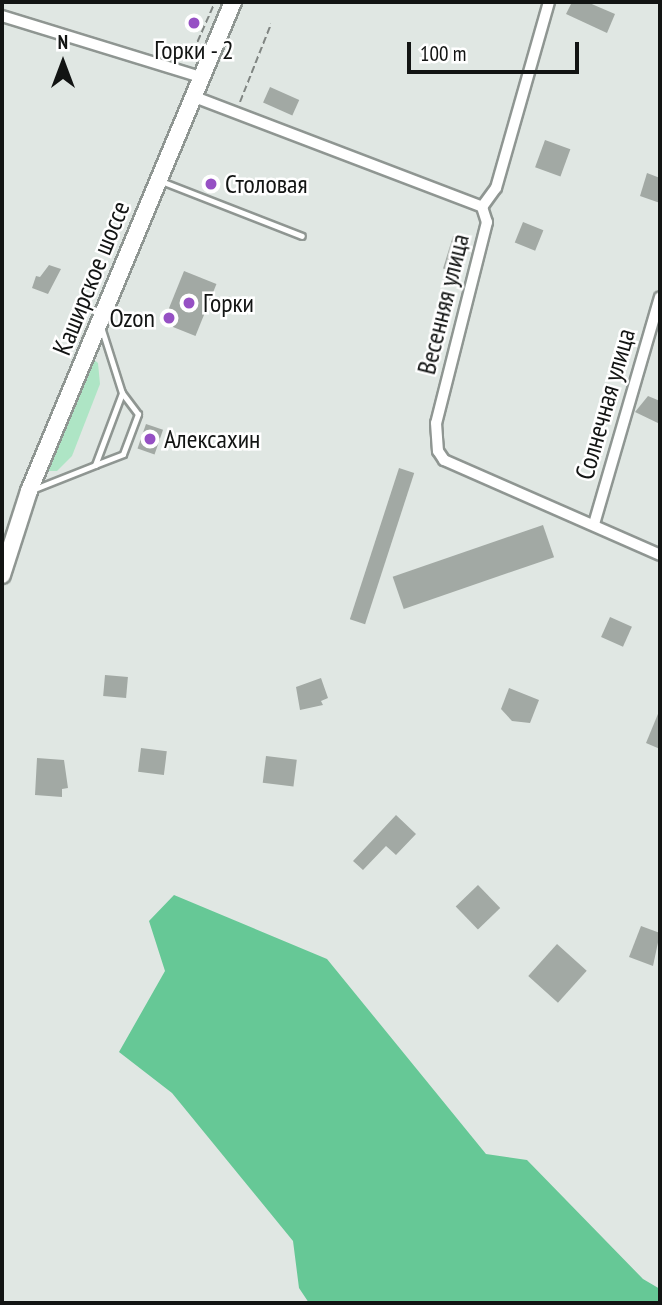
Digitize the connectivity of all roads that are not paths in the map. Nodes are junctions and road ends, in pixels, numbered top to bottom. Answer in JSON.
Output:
{"nodes":[{"id":1,"x":233,"y":2,"type":"edge"},
{"id":2,"x":549,"y":2,"type":"edge"},
{"id":3,"x":2,"y":16,"type":"edge"},
{"id":4,"x":192,"y":74,"type":"junction"},
{"id":5,"x":192,"y":96,"type":"junction"},
{"id":6,"x":158,"y":179,"type":"junction"},
{"id":7,"x":482,"y":207,"type":"junction"},
{"id":8,"x":302,"y":236,"type":"dead end"},
{"id":9,"x":660,"y":297,"type":"edge"},
{"id":10,"x":99,"y":322,"type":"junction"},
{"id":11,"x":122,"y":393,"type":"junction"},
{"id":12,"x":95,"y":465,"type":"junction"},
{"id":13,"x":29,"y":491,"type":"junction"},
{"id":14,"x":594,"y":524,"type":"junction"},
{"id":15,"x":660,"y":555,"type":"edge"},
{"id":16,"x":2,"y":575,"type":"edge"}],
"edges":[{"from":1,"to":4,"type":"main road","name":"Каширское шоссе"},
{"from":2,"to":7,"type":"street","name":"Весенняя улица"},
{"from":3,"to":4,"type":"street"},
{"from":4,"to":5,"type":"main road","name":"Каширское шоссе"},
{"from":5,"to":6,"type":"main road","name":"Каширское шоссе"},
{"from":5,"to":7,"type":"street"},
{"from":6,"to":8,"type":"lane"},
{"from":6,"to":10,"type":"main road","name":"Каширское шоссе"},
{"from":7,"to":14,"type":"street","name":"Весенняя улица"},
{"from":9,"to":14,"type":"street","name":"Солнечная улица"},
{"from":10,"to":11,"type":"lane"},
{"from":10,"to":13,"type":"main road","name":"Каширское шоссе"},
{"from":11,"to":12,"type":"lane"},
{"from":11,"to":12,"type":"lane"},
{"from":12,"to":13,"type":"lane"},
{"from":13,"to":16,"type":"main road","name":"Каширское шоссе"},
{"from":14,"to":15,"type":"street"}]}
